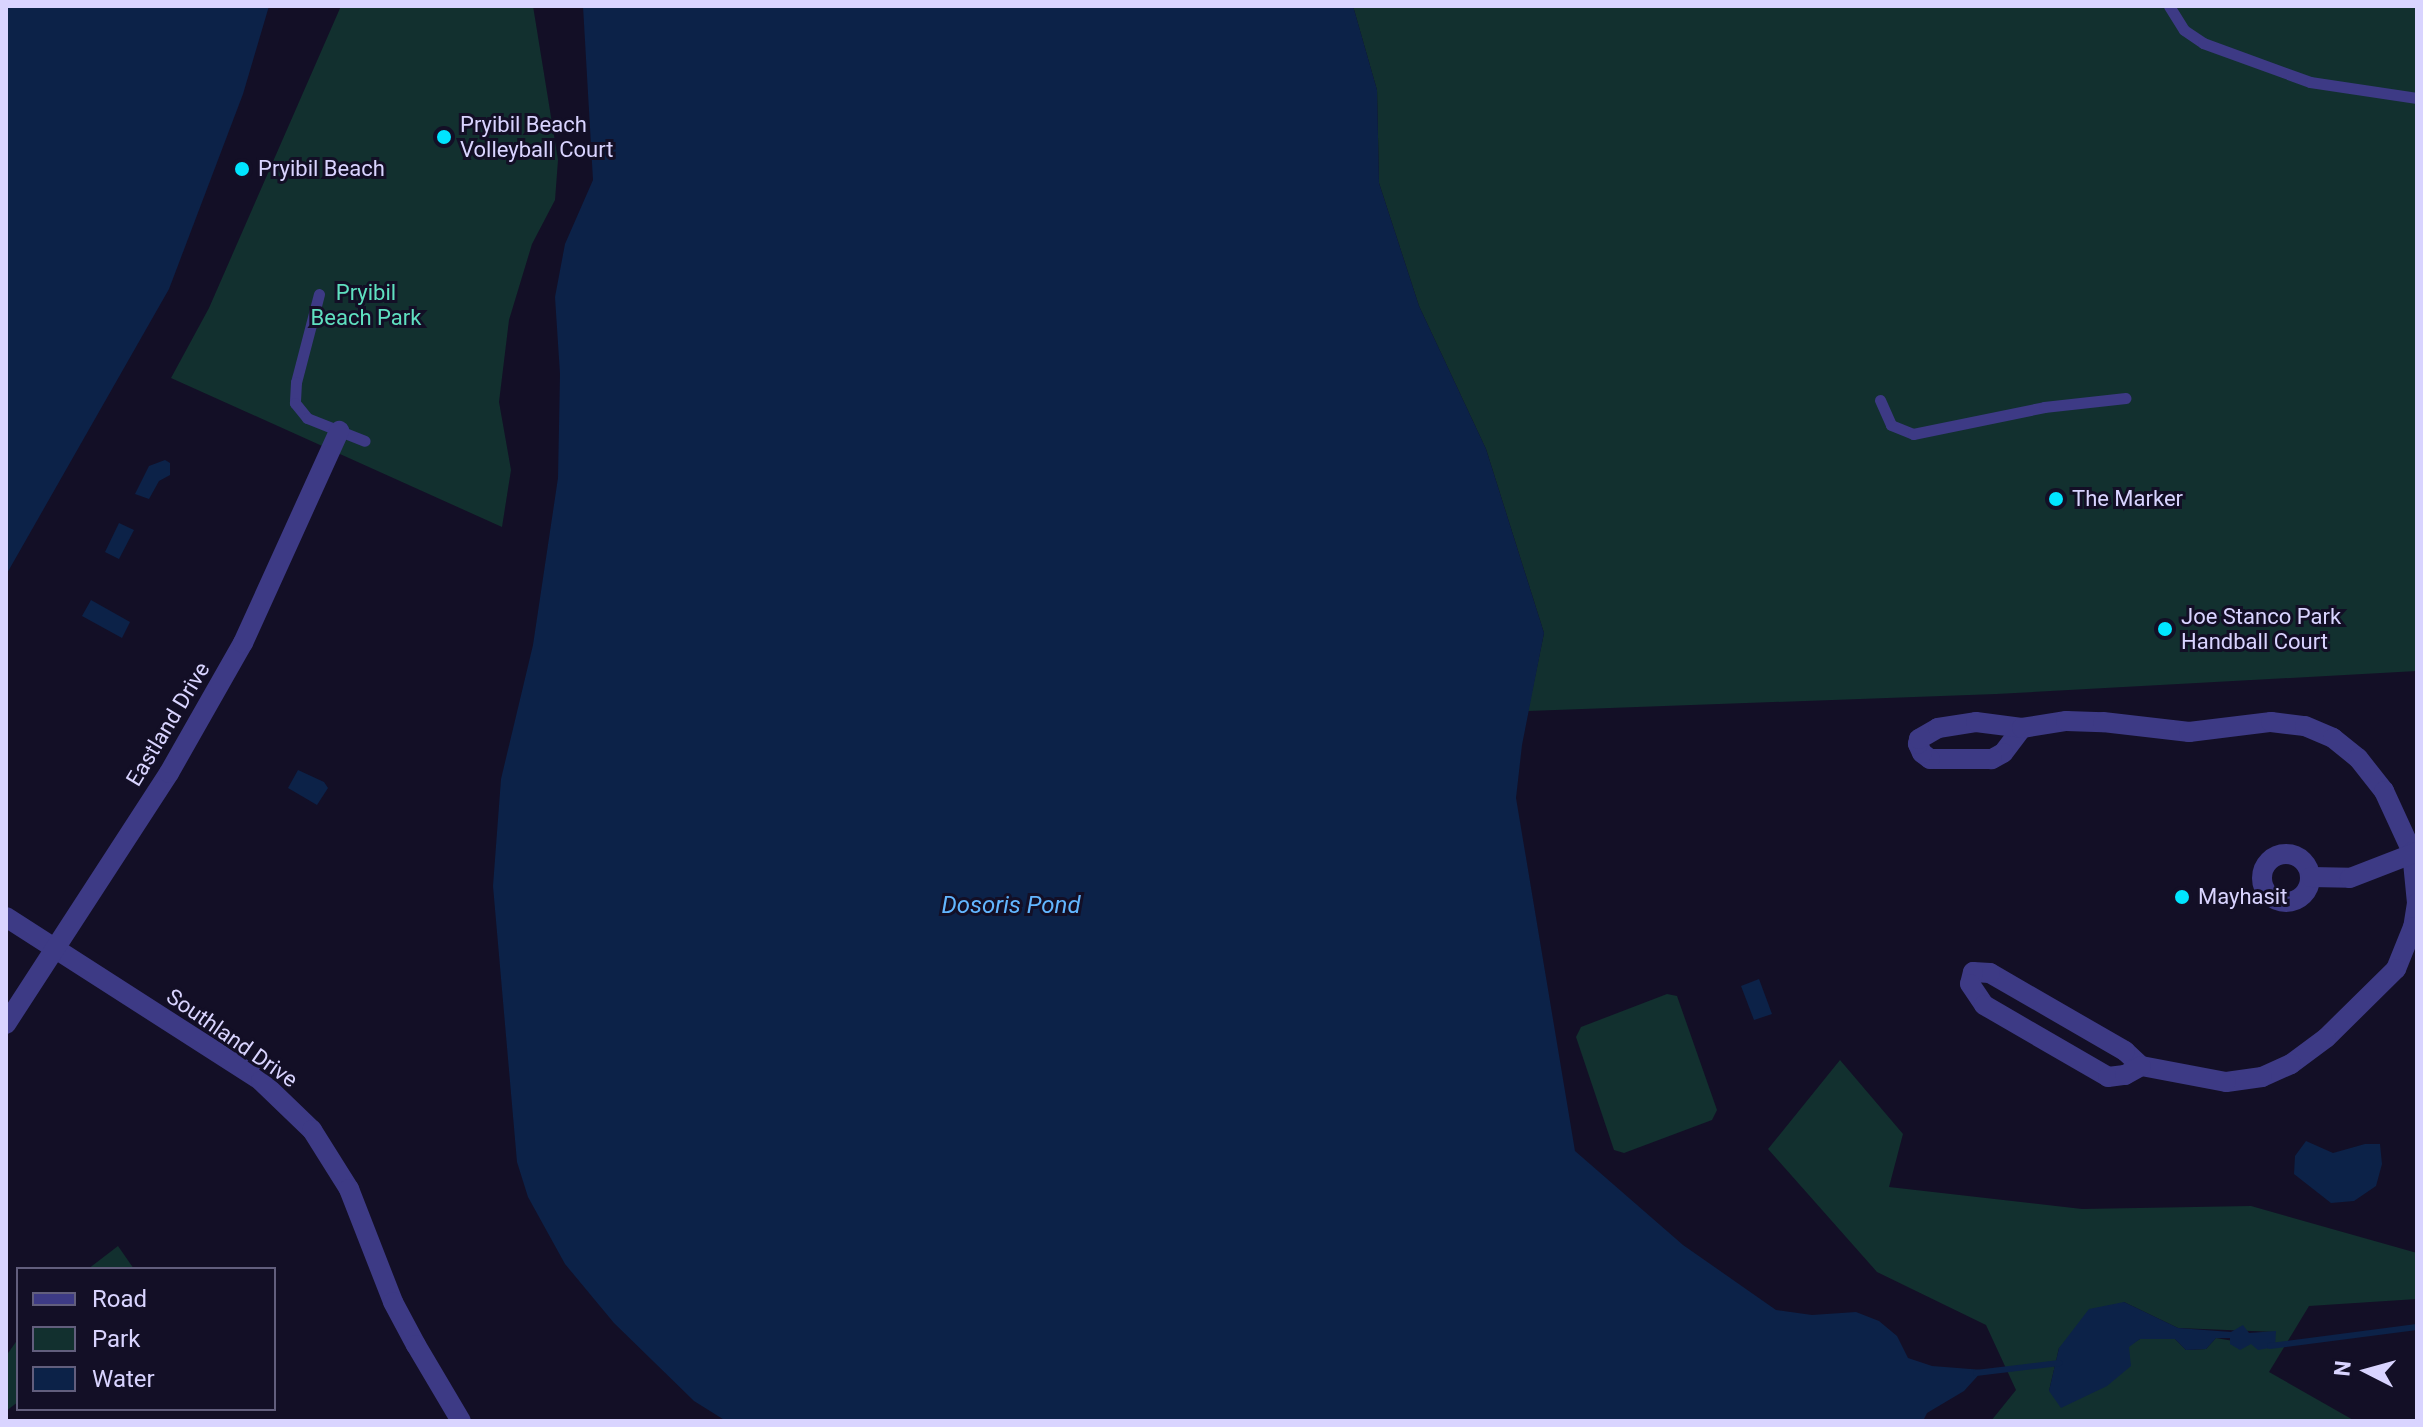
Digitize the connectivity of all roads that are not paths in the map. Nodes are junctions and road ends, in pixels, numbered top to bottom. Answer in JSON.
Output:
{"nodes":[{"id":1,"x":2169,"y":6,"type":"edge"},
{"id":2,"x":2417,"y":98,"type":"edge"},
{"id":3,"x":319,"y":294,"type":"dead end"},
{"id":4,"x":2126,"y":398,"type":"dead end"},
{"id":5,"x":1880,"y":400,"type":"dead end"},
{"id":6,"x":339,"y":431,"type":"junction"},
{"id":7,"x":365,"y":441,"type":"dead end"},
{"id":8,"x":2022,"y":728,"type":"dead end"},
{"id":9,"x":2415,"y":852,"type":"edge"},
{"id":10,"x":2311,"y":877,"type":"dead end"},
{"id":11,"x":6,"y":917,"type":"edge"},
{"id":12,"x":56,"y":948,"type":"junction"},
{"id":13,"x":6,"y":1024,"type":"edge"},
{"id":14,"x":2141,"y":1066,"type":"junction"},
{"id":15,"x":461,"y":1421,"type":"edge"}],
"edges":[{"from":1,"to":2,"type":"lane"},
{"from":3,"to":6,"type":"lane"},
{"from":4,"to":5,"type":"lane"},
{"from":6,"to":7,"type":"lane"},
{"from":6,"to":12,"type":"street","name":"Eastland Drive"},
{"from":8,"to":9,"type":"street"},
{"from":9,"to":10,"type":"street"},
{"from":9,"to":14,"type":"street"},
{"from":11,"to":12,"type":"street","name":"Southland Drive"},
{"from":12,"to":13,"type":"street","name":"Eastland Drive"},
{"from":12,"to":15,"type":"street","name":"Southland Drive"},
{"from":14,"to":14,"type":"street"}]}
